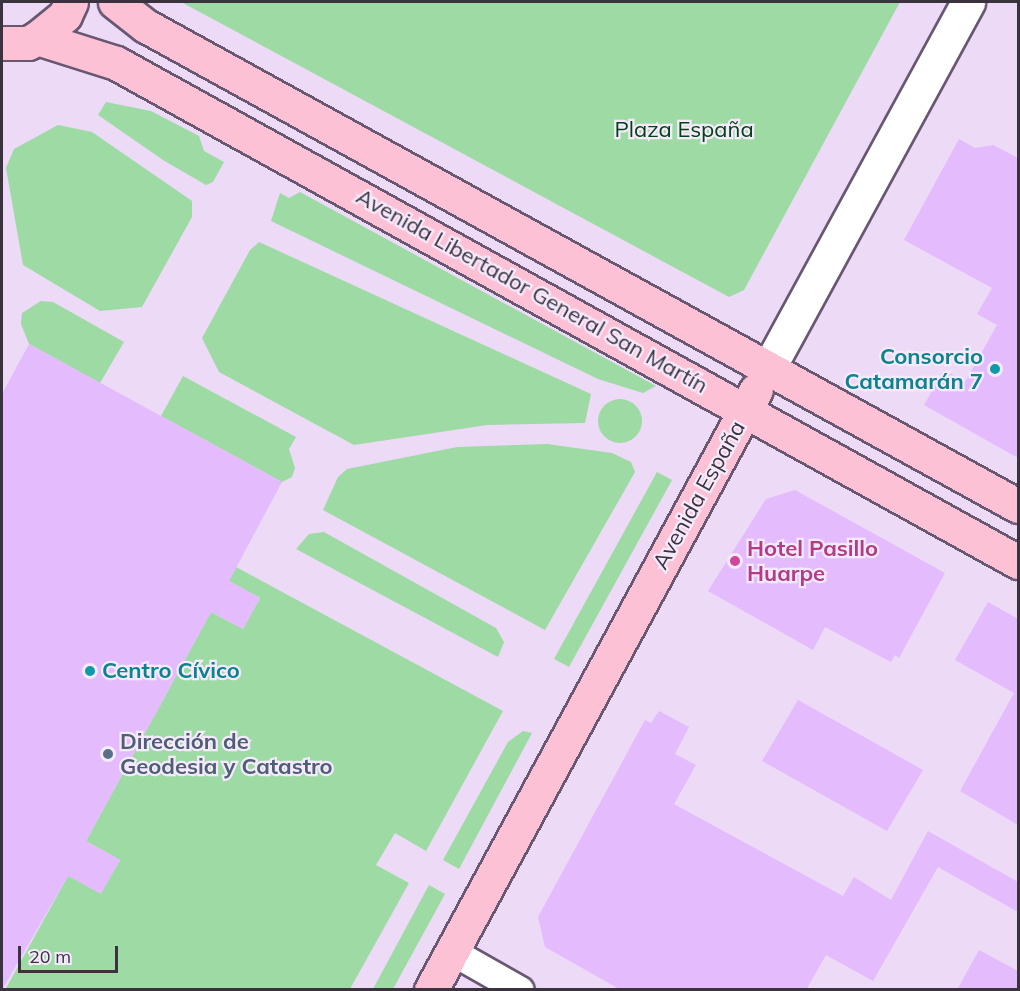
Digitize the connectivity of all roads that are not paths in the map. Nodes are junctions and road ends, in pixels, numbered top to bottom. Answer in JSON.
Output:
{"nodes":[{"id":1,"x":71,"y":2,"type":"edge"},
{"id":2,"x":115,"y":2,"type":"edge"},
{"id":3,"x":968,"y":2,"type":"edge"},
{"id":4,"x":22,"y":41,"type":"edge"},
{"id":5,"x":2,"y":62,"type":"edge"},
{"id":6,"x":768,"y":369,"type":"junction"},
{"id":7,"x":746,"y":409,"type":"junction"},
{"id":8,"x":1018,"y":506,"type":"edge"},
{"id":9,"x":1018,"y":562,"type":"edge"},
{"id":10,"x":451,"y":951,"type":"junction"},
{"id":11,"x":431,"y":990,"type":"edge"},
{"id":12,"x":520,"y":990,"type":"edge"}],
"edges":[{"from":1,"to":4,"type":"main road"},
{"from":2,"to":6,"type":"main road","name":"Avenida Libertador General San Martín"},
{"from":3,"to":6,"type":"main road","name":"Avenida España"},
{"from":4,"to":5,"type":"main road"},
{"from":4,"to":7,"type":"main road","name":"Avenida Libertador General San Martín"},
{"from":6,"to":7,"type":"main road","name":"Avenida España"},
{"from":6,"to":8,"type":"main road","name":"Avenida Libertador General San Martín"},
{"from":7,"to":9,"type":"main road","name":"Avenida Libertador General San Martín"},
{"from":7,"to":10,"type":"main road","name":"Avenida España"},
{"from":10,"to":11,"type":"main road","name":"Avenida España"},
{"from":10,"to":12,"type":"street"}]}
